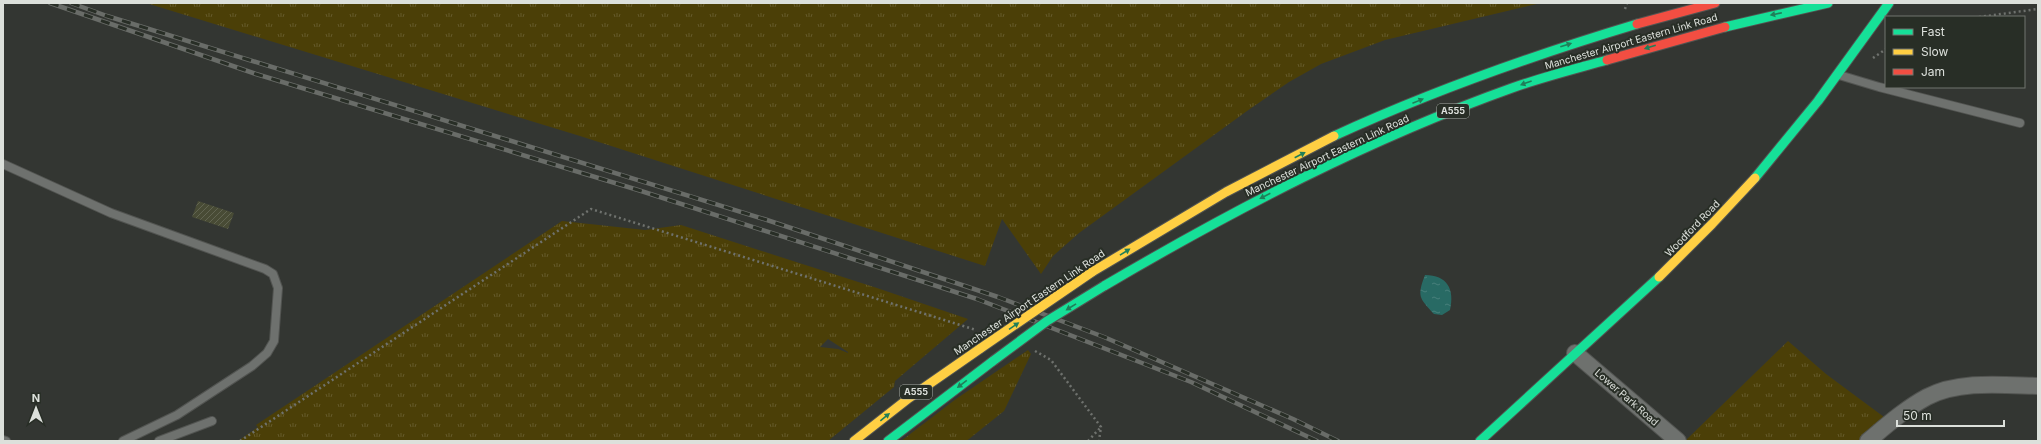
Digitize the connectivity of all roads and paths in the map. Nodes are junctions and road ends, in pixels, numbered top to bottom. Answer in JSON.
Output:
{"nodes":[{"id":1,"x":1716,"y":3,"type":"edge"},
{"id":2,"x":1828,"y":3,"type":"edge"},
{"id":3,"x":1889,"y":3,"type":"edge"},
{"id":4,"x":2038,"y":9,"type":"edge"},
{"id":5,"x":1986,"y":16,"type":"edge"},
{"id":6,"x":1838,"y":74,"type":"junction"},
{"id":7,"x":2020,"y":123,"type":"dead end"},
{"id":8,"x":3,"y":164,"type":"edge"},
{"id":9,"x":894,"y":305,"type":"dead end"},
{"id":10,"x":1575,"y":353,"type":"junction"},
{"id":11,"x":2038,"y":386,"type":"edge"},
{"id":12,"x":212,"y":421,"type":"dead end"},
{"id":13,"x":3,"y":440,"type":"edge"},
{"id":14,"x":6,"y":441,"type":"edge"},
{"id":15,"x":123,"y":441,"type":"edge"},
{"id":16,"x":159,"y":441,"type":"edge"},
{"id":17,"x":240,"y":441,"type":"edge"},
{"id":18,"x":854,"y":441,"type":"edge"},
{"id":19,"x":888,"y":441,"type":"edge"},
{"id":20,"x":1088,"y":441,"type":"edge"},
{"id":21,"x":1099,"y":441,"type":"edge"},
{"id":22,"x":1480,"y":441,"type":"edge"},
{"id":23,"x":1678,"y":441,"type":"edge"},
{"id":24,"x":1868,"y":441,"type":"edge"}],
"edges":[{"from":18,"to":1,"type":"main road","name":"Manchester Airport Eastern Link Road","number":"A555","one_way":true,"bridge":true},
{"from":2,"to":19,"type":"main road","name":"Manchester Airport Eastern Link Road","number":"A555","one_way":true,"bridge":true},
{"from":3,"to":6,"type":"main road","name":"Woodford Road"},
{"from":4,"to":5,"type":"path"},
{"from":6,"to":7,"type":"lane"},
{"from":6,"to":10,"type":"main road","name":"Woodford Road"},
{"from":8,"to":15,"type":"lane"},
{"from":9,"to":17,"type":"path"},
{"from":10,"to":22,"type":"main road","name":"Woodford Road"},
{"from":10,"to":23,"type":"street","name":"Lower Park Road"},
{"from":11,"to":24,"type":"street"},
{"from":12,"to":16,"type":"lane"},
{"from":13,"to":14,"type":"lane"},
{"from":20,"to":21,"type":"path"}]}
